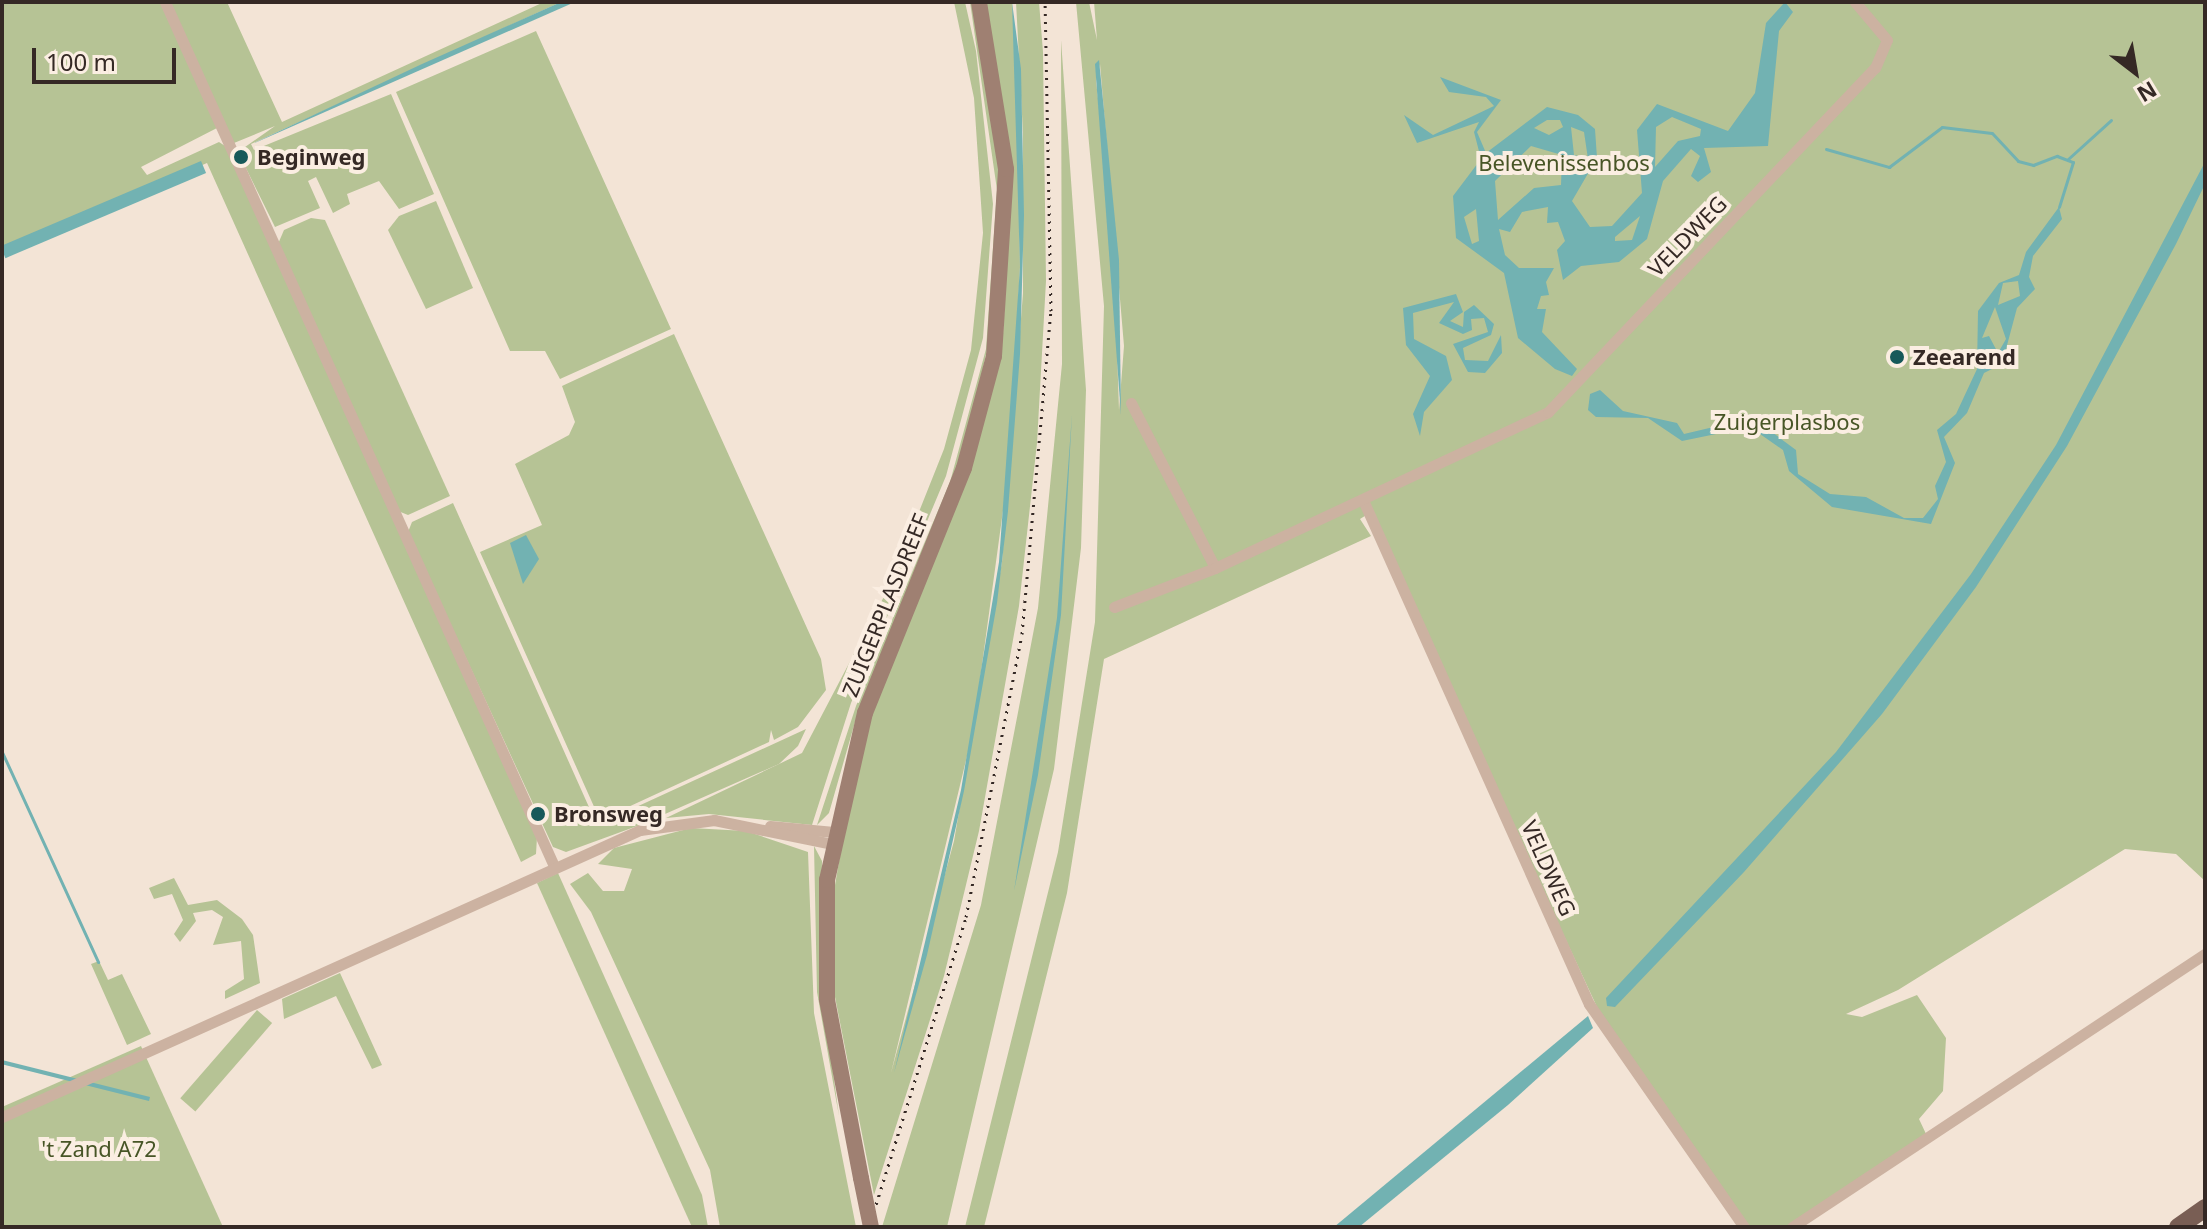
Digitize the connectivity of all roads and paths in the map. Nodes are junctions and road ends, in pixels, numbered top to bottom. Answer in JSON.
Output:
{"nodes":[{"id":1,"x":165,"y":2,"type":"edge"},
{"id":2,"x":979,"y":2,"type":"edge"},
{"id":3,"x":1855,"y":2,"type":"edge"},
{"id":4,"x":1131,"y":403,"type":"dead end"},
{"id":5,"x":1363,"y":500,"type":"junction"},
{"id":6,"x":1215,"y":568,"type":"junction"},
{"id":7,"x":1114,"y":607,"type":"dead end"},
{"id":8,"x":833,"y":838,"type":"junction"},
{"id":9,"x":554,"y":866,"type":"junction"},
{"id":10,"x":2205,"y":954,"type":"edge"},
{"id":11,"x":2,"y":1117,"type":"edge"},
{"id":12,"x":2205,"y":1208,"type":"edge"},
{"id":13,"x":871,"y":1227,"type":"edge"},
{"id":14,"x":1744,"y":1227,"type":"edge"},
{"id":15,"x":1792,"y":1227,"type":"edge"},
{"id":16,"x":2178,"y":1227,"type":"edge"}],
"edges":[{"from":1,"to":9,"type":"street"},
{"from":2,"to":8,"type":"main road","name":"ZUIGERPLASDREEF"},
{"from":3,"to":5,"type":"street","name":"VELDWEG"},
{"from":4,"to":6,"type":"street"},
{"from":5,"to":6,"type":"street","name":"VELDWEG"},
{"from":5,"to":14,"type":"street","name":"VELDWEG"},
{"from":6,"to":7,"type":"street","name":"VELDWEG"},
{"from":8,"to":9,"type":"street"},
{"from":8,"to":13,"type":"main road","name":"ZUIGERPLASDREEF","bridge":true},
{"from":9,"to":11,"type":"street"},
{"from":10,"to":15,"type":"street"},
{"from":12,"to":16,"type":"main road"}]}
